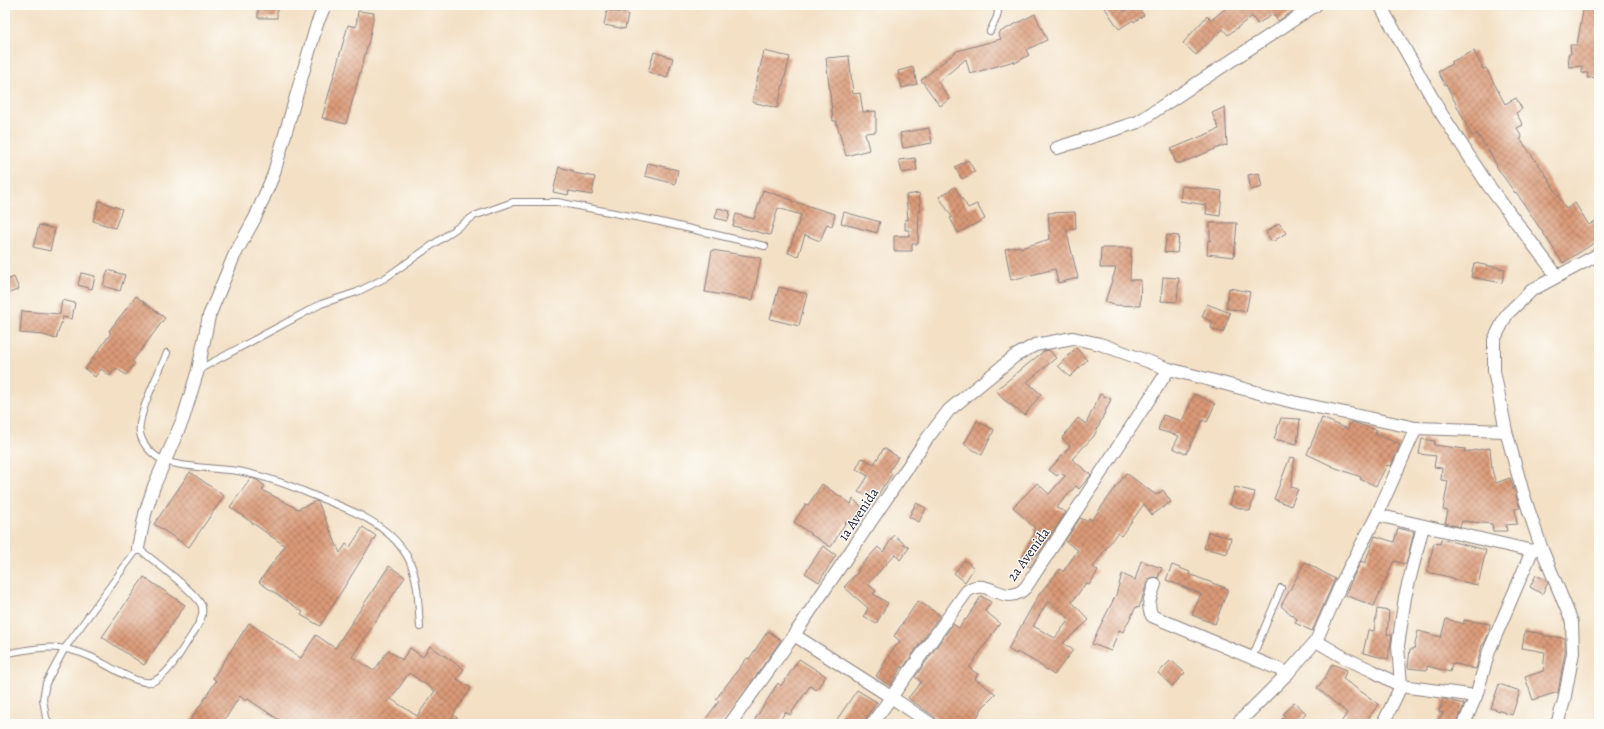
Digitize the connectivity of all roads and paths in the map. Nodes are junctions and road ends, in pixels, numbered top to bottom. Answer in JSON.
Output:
{"nodes":[{"id":1,"x":325,"y":5,"type":"edge"},
{"id":2,"x":999,"y":5,"type":"edge"},
{"id":3,"x":1316,"y":5,"type":"edge"},
{"id":4,"x":1380,"y":5,"type":"edge"},
{"id":5,"x":990,"y":31,"type":"dead end"},
{"id":6,"x":1057,"y":148,"type":"dead end"},
{"id":7,"x":765,"y":246,"type":"dead end"},
{"id":8,"x":1599,"y":254,"type":"edge"},
{"id":9,"x":1556,"y":276,"type":"junction"},
{"id":10,"x":167,"y":353,"type":"dead end"},
{"id":11,"x":1169,"y":369,"type":"junction"},
{"id":12,"x":198,"y":370,"type":"junction"},
{"id":13,"x":1416,"y":428,"type":"junction"},
{"id":14,"x":1506,"y":431,"type":"junction"},
{"id":15,"x":165,"y":461,"type":"junction"},
{"id":16,"x":1377,"y":515,"type":"junction"},
{"id":17,"x":1424,"y":526,"type":"junction"},
{"id":18,"x":138,"y":548,"type":"junction"},
{"id":19,"x":1536,"y":549,"type":"junction"},
{"id":20,"x":1155,"y":584,"type":"dead end"},
{"id":21,"x":1282,"y":588,"type":"dead end"},
{"id":22,"x":420,"y":627,"type":"dead end"},
{"id":23,"x":794,"y":635,"type":"junction"},
{"id":24,"x":1316,"y":641,"type":"junction"},
{"id":25,"x":65,"y":648,"type":"junction"},
{"id":26,"x":5,"y":654,"type":"edge"},
{"id":27,"x":1252,"y":658,"type":"junction"},
{"id":28,"x":1288,"y":673,"type":"junction"},
{"id":29,"x":1401,"y":686,"type":"junction"},
{"id":30,"x":1476,"y":696,"type":"junction"},
{"id":31,"x":891,"y":697,"type":"junction"},
{"id":32,"x":50,"y":724,"type":"edge"},
{"id":33,"x":730,"y":724,"type":"edge"},
{"id":34,"x":872,"y":724,"type":"edge"},
{"id":35,"x":931,"y":724,"type":"edge"},
{"id":36,"x":1237,"y":724,"type":"edge"},
{"id":37,"x":1384,"y":724,"type":"edge"},
{"id":38,"x":1464,"y":724,"type":"edge"},
{"id":39,"x":1557,"y":724,"type":"edge"}],
"edges":[{"from":1,"to":12,"type":"street"},
{"from":2,"to":5,"type":"lane"},
{"from":3,"to":6,"type":"street"},
{"from":4,"to":9,"type":"street"},
{"from":7,"to":12,"type":"lane"},
{"from":8,"to":9,"type":"street"},
{"from":9,"to":14,"type":"street"},
{"from":10,"to":15,"type":"lane"},
{"from":11,"to":13,"type":"street","name":"1a Avenida"},
{"from":11,"to":23,"type":"street","name":"1a Avenida"},
{"from":11,"to":31,"type":"street","name":"2a Avenida"},
{"from":12,"to":15,"type":"street"},
{"from":13,"to":14,"type":"street","name":"1a Avenida"},
{"from":13,"to":16,"type":"street"},
{"from":14,"to":19,"type":"street"},
{"from":15,"to":18,"type":"street"},
{"from":15,"to":22,"type":"lane"},
{"from":16,"to":17,"type":"street"},
{"from":16,"to":24,"type":"street"},
{"from":17,"to":19,"type":"street"},
{"from":17,"to":29,"type":"street"},
{"from":18,"to":25,"type":"lane"},
{"from":18,"to":25,"type":"lane"},
{"from":19,"to":30,"type":"street"},
{"from":19,"to":39,"type":"street"},
{"from":20,"to":27,"type":"street"},
{"from":21,"to":27,"type":"lane"},
{"from":23,"to":31,"type":"street"},
{"from":23,"to":33,"type":"street","name":"1a Avenida"},
{"from":24,"to":28,"type":"street"},
{"from":24,"to":29,"type":"street"},
{"from":25,"to":26,"type":"lane"},
{"from":25,"to":32,"type":"lane"},
{"from":27,"to":28,"type":"street"},
{"from":28,"to":36,"type":"street"},
{"from":29,"to":30,"type":"street"},
{"from":29,"to":37,"type":"street"},
{"from":30,"to":38,"type":"street"},
{"from":31,"to":34,"type":"street","name":"2a Avenida"},
{"from":31,"to":35,"type":"street"}]}
